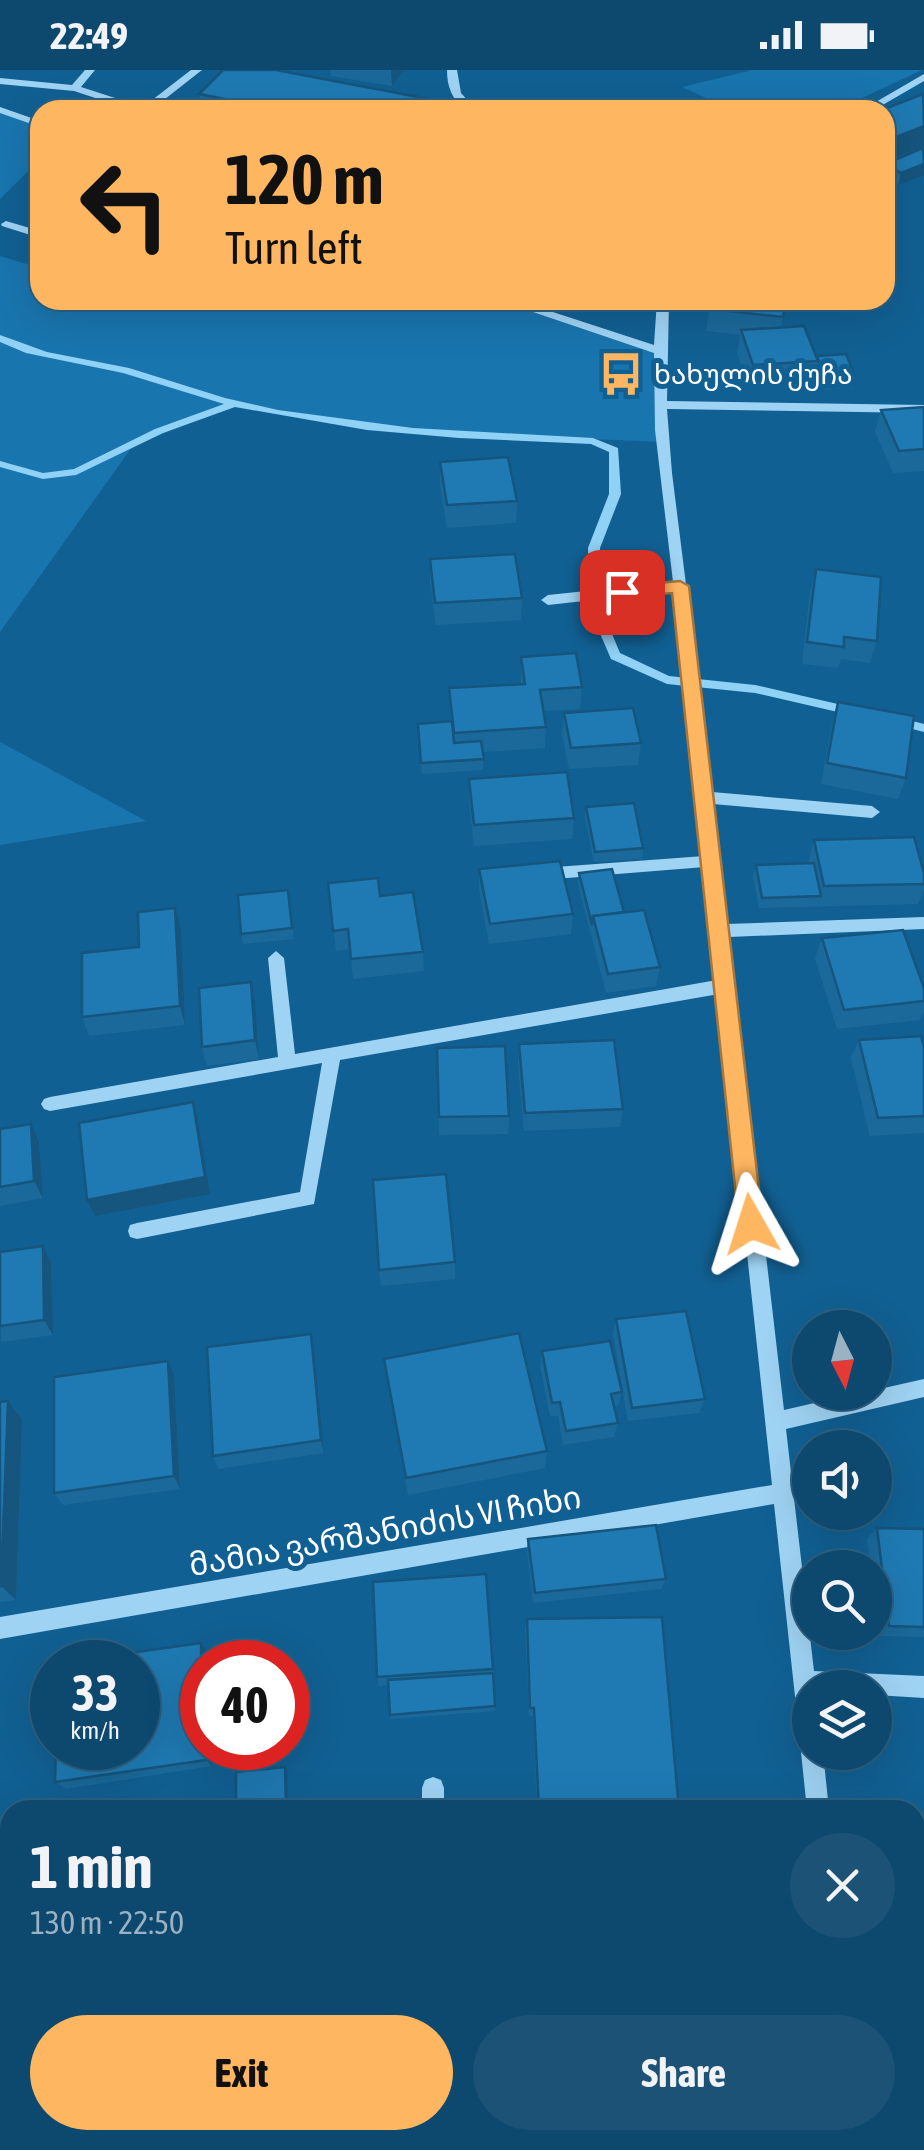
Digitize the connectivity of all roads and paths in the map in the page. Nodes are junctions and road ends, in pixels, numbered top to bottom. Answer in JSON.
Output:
{"nodes":[{"id":1,"x":90,"y":70,"type":"edge"},
{"id":2,"x":196,"y":70,"type":"edge"},
{"id":3,"x":452,"y":70,"type":"edge"},
{"id":4,"x":924,"y":77,"type":"edge"},
{"id":5,"x":0,"y":81,"type":"edge"},
{"id":6,"x":75,"y":88,"type":"junction"},
{"id":7,"x":113,"y":100,"type":"edge"},
{"id":8,"x":157,"y":100,"type":"edge"},
{"id":9,"x":460,"y":100,"type":"edge"},
{"id":10,"x":884,"y":100,"type":"edge"},
{"id":11,"x":0,"y":110,"type":"edge"},
{"id":12,"x":30,"y":120,"type":"edge"},
{"id":13,"x":6,"y":224,"type":"dead end"},
{"id":14,"x":30,"y":231,"type":"edge"},
{"id":15,"x":535,"y":310,"type":"edge"},
{"id":16,"x":662,"y":310,"type":"edge"},
{"id":17,"x":658,"y":350,"type":"junction"},
{"id":18,"x":660,"y":405,"type":"junction"},
{"id":19,"x":924,"y":409,"type":"edge"},
{"id":20,"x":680,"y":586,"type":"junction"},
{"id":21,"x":548,"y":600,"type":"dead end"},
{"id":22,"x":703,"y":797,"type":"junction"},
{"id":23,"x":872,"y":812,"type":"dead end"},
{"id":24,"x":710,"y":861,"type":"junction"},
{"id":25,"x":520,"y":876,"type":"edge"},
{"id":26,"x":924,"y":923,"type":"edge"},
{"id":27,"x":718,"y":931,"type":"junction"},
{"id":28,"x":276,"y":958,"type":"dead end"},
{"id":29,"x":724,"y":986,"type":"junction"},
{"id":30,"x":332,"y":1055,"type":"junction"},
{"id":31,"x":288,"y":1063,"type":"junction"},
{"id":32,"x":50,"y":1104,"type":"dead end"},
{"id":33,"x":137,"y":1231,"type":"dead end"},
{"id":34,"x":924,"y":1388,"type":"edge"},
{"id":35,"x":773,"y":1422,"type":"junction"},
{"id":36,"x":781,"y":1493,"type":"junction"},
{"id":37,"x":0,"y":1628,"type":"edge"},
{"id":38,"x":803,"y":1670,"type":"edge"},
{"id":39,"x":892,"y":1685,"type":"edge"},
{"id":40,"x":924,"y":1687,"type":"edge"},
{"id":41,"x":814,"y":1770,"type":"edge"},
{"id":42,"x":817,"y":1800,"type":"edge"}],
"edges":[{"from":1,"to":6,"type":"street"},
{"from":2,"to":8,"type":"street"},
{"from":3,"to":9,"type":"street"},
{"from":4,"to":10,"type":"street"},
{"from":5,"to":6,"type":"street"},
{"from":6,"to":7,"type":"street"},
{"from":11,"to":12,"type":"street"},
{"from":13,"to":14,"type":"street"},
{"from":15,"to":17,"type":"street"},
{"from":16,"to":17,"type":"street"},
{"from":17,"to":18,"type":"street"},
{"from":18,"to":19,"type":"street"},
{"from":18,"to":20,"type":"street"},
{"from":20,"to":21,"type":"street"},
{"from":20,"to":22,"type":"street"},
{"from":22,"to":23,"type":"street"},
{"from":22,"to":24,"type":"street"},
{"from":24,"to":25,"type":"street"},
{"from":24,"to":27,"type":"street"},
{"from":26,"to":27,"type":"street"},
{"from":27,"to":29,"type":"street"},
{"from":28,"to":31,"type":"street"},
{"from":29,"to":30,"type":"street"},
{"from":29,"to":35,"type":"street"},
{"from":30,"to":31,"type":"street"},
{"from":30,"to":33,"type":"street"},
{"from":31,"to":32,"type":"street"},
{"from":34,"to":35,"type":"street"},
{"from":35,"to":36,"type":"street"},
{"from":36,"to":37,"type":"street","name":"მამია ვარშანიძის VI ჩიხი"},
{"from":36,"to":38,"type":"street"},
{"from":39,"to":40,"type":"street"},
{"from":41,"to":42,"type":"street"}]}
